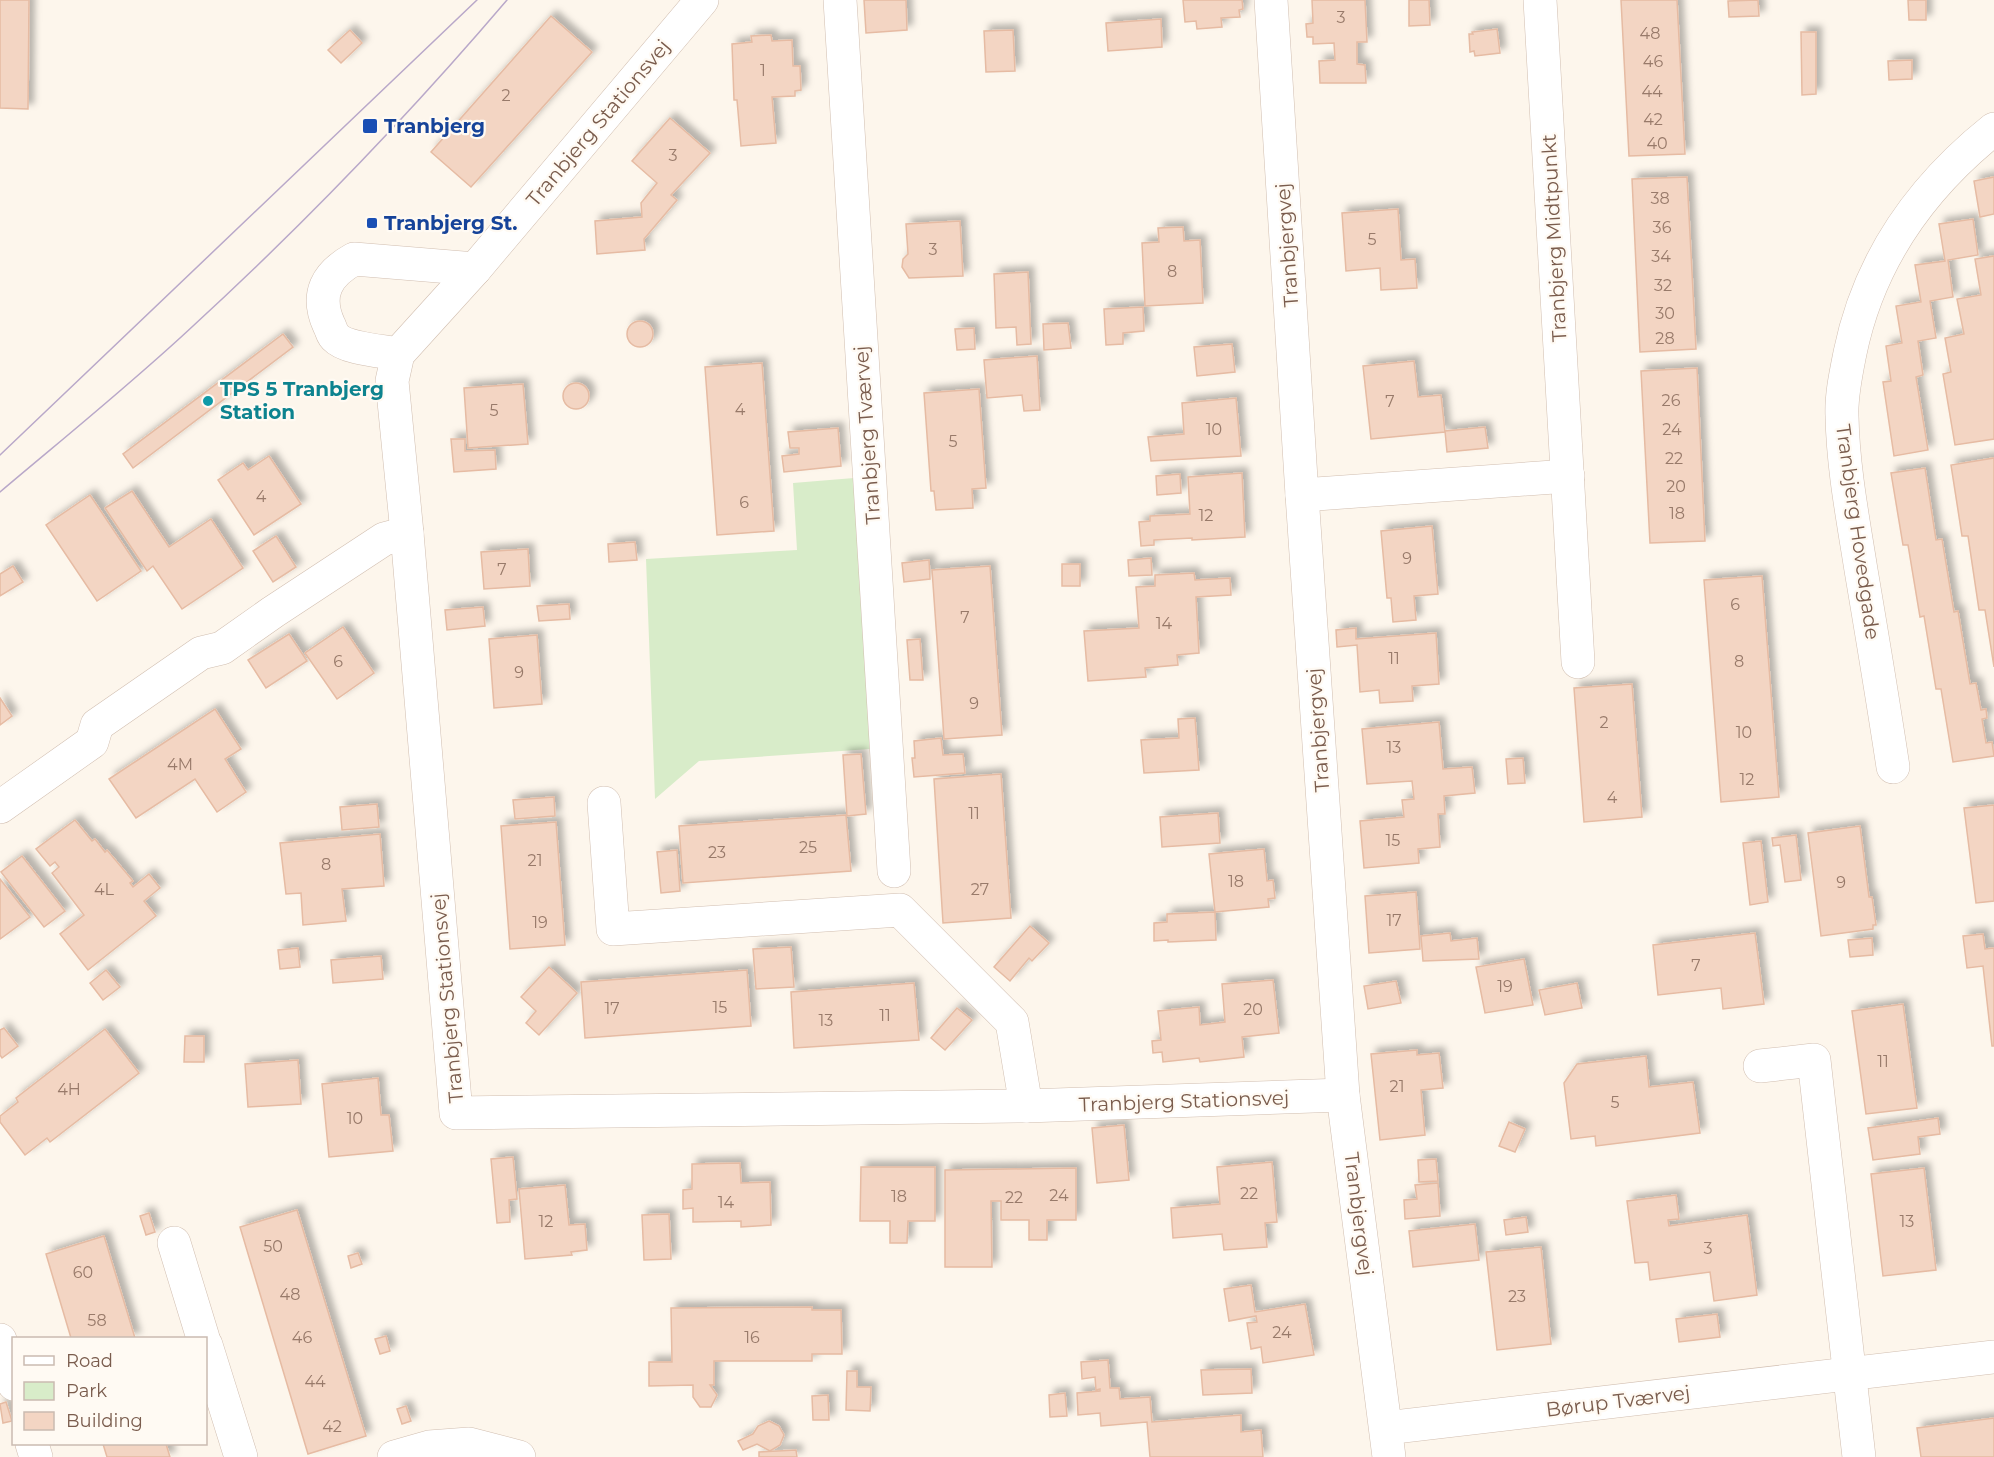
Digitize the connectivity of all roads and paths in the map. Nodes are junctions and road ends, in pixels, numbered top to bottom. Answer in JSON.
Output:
{"nodes":[{"id":1,"x":702,"y":0,"type":"edge"},
{"id":2,"x":840,"y":0,"type":"edge"},
{"id":3,"x":1271,"y":0,"type":"edge"},
{"id":4,"x":1539,"y":0,"type":"edge"},
{"id":5,"x":1994,"y":129,"type":"edge"},
{"id":6,"x":475,"y":269,"type":"junction"},
{"id":7,"x":398,"y":354,"type":"junction"},
{"id":8,"x":1568,"y":477,"type":"junction"},
{"id":9,"x":1302,"y":495,"type":"junction"},
{"id":10,"x":407,"y":533,"type":"junction"},
{"id":11,"x":1578,"y":662,"type":"dead end"},
{"id":12,"x":1893,"y":767,"type":"dead end"},
{"id":13,"x":604,"y":803,"type":"dead end"},
{"id":14,"x":0,"y":807,"type":"edge"},
{"id":15,"x":894,"y":871,"type":"dead end"},
{"id":16,"x":1760,"y":1066,"type":"dead end"},
{"id":17,"x":1343,"y":1095,"type":"junction"},
{"id":18,"x":1026,"y":1106,"type":"junction"},
{"id":19,"x":174,"y":1243,"type":"dead end"},
{"id":20,"x":203,"y":1337,"type":"edge"},
{"id":21,"x":0,"y":1340,"type":"edge"},
{"id":22,"x":207,"y":1348,"type":"edge"},
{"id":23,"x":1994,"y":1357,"type":"edge"},
{"id":24,"x":1850,"y":1374,"type":"junction"},
{"id":25,"x":12,"y":1378,"type":"edge"},
{"id":26,"x":1388,"y":1442,"type":"edge"},
{"id":27,"x":241,"y":1457,"type":"edge"},
{"id":28,"x":394,"y":1457,"type":"edge"},
{"id":29,"x":519,"y":1457,"type":"edge"},
{"id":30,"x":1859,"y":1457,"type":"edge"}],
"edges":[{"from":1,"to":6,"type":"street","name":"Tranbjerg Stationsvej"},
{"from":2,"to":15,"type":"street","name":"Tranbjerg Tværvej"},
{"from":3,"to":9,"type":"street","name":"Tranbjergvej"},
{"from":4,"to":8,"type":"street","name":"Tranbjerg Midtpunkt"},
{"from":5,"to":12,"type":"street","name":"Tranbjerg Hovedgade"},
{"from":6,"to":7,"type":"street","name":"Tranbjerg Stationsvej"},
{"from":6,"to":7,"type":"street"},
{"from":7,"to":10,"type":"street","name":"Tranbjerg Stationsvej"},
{"from":8,"to":9,"type":"street"},
{"from":8,"to":11,"type":"street","name":"Tranbjerg Midtpunkt"},
{"from":9,"to":17,"type":"street","name":"Tranbjergvej"},
{"from":10,"to":14,"type":"street"},
{"from":10,"to":18,"type":"street","name":"Tranbjerg Stationsvej"},
{"from":13,"to":18,"type":"street"},
{"from":16,"to":24,"type":"street"},
{"from":17,"to":18,"type":"street","name":"Tranbjerg Stationsvej"},
{"from":17,"to":26,"type":"street","name":"Tranbjergvej"},
{"from":19,"to":20,"type":"street"},
{"from":21,"to":25,"type":"street"},
{"from":22,"to":27,"type":"street"},
{"from":23,"to":24,"type":"street","name":"Børup Tværvej"},
{"from":24,"to":26,"type":"street","name":"Børup Tværvej"},
{"from":24,"to":30,"type":"street"},
{"from":28,"to":29,"type":"street"}]}
